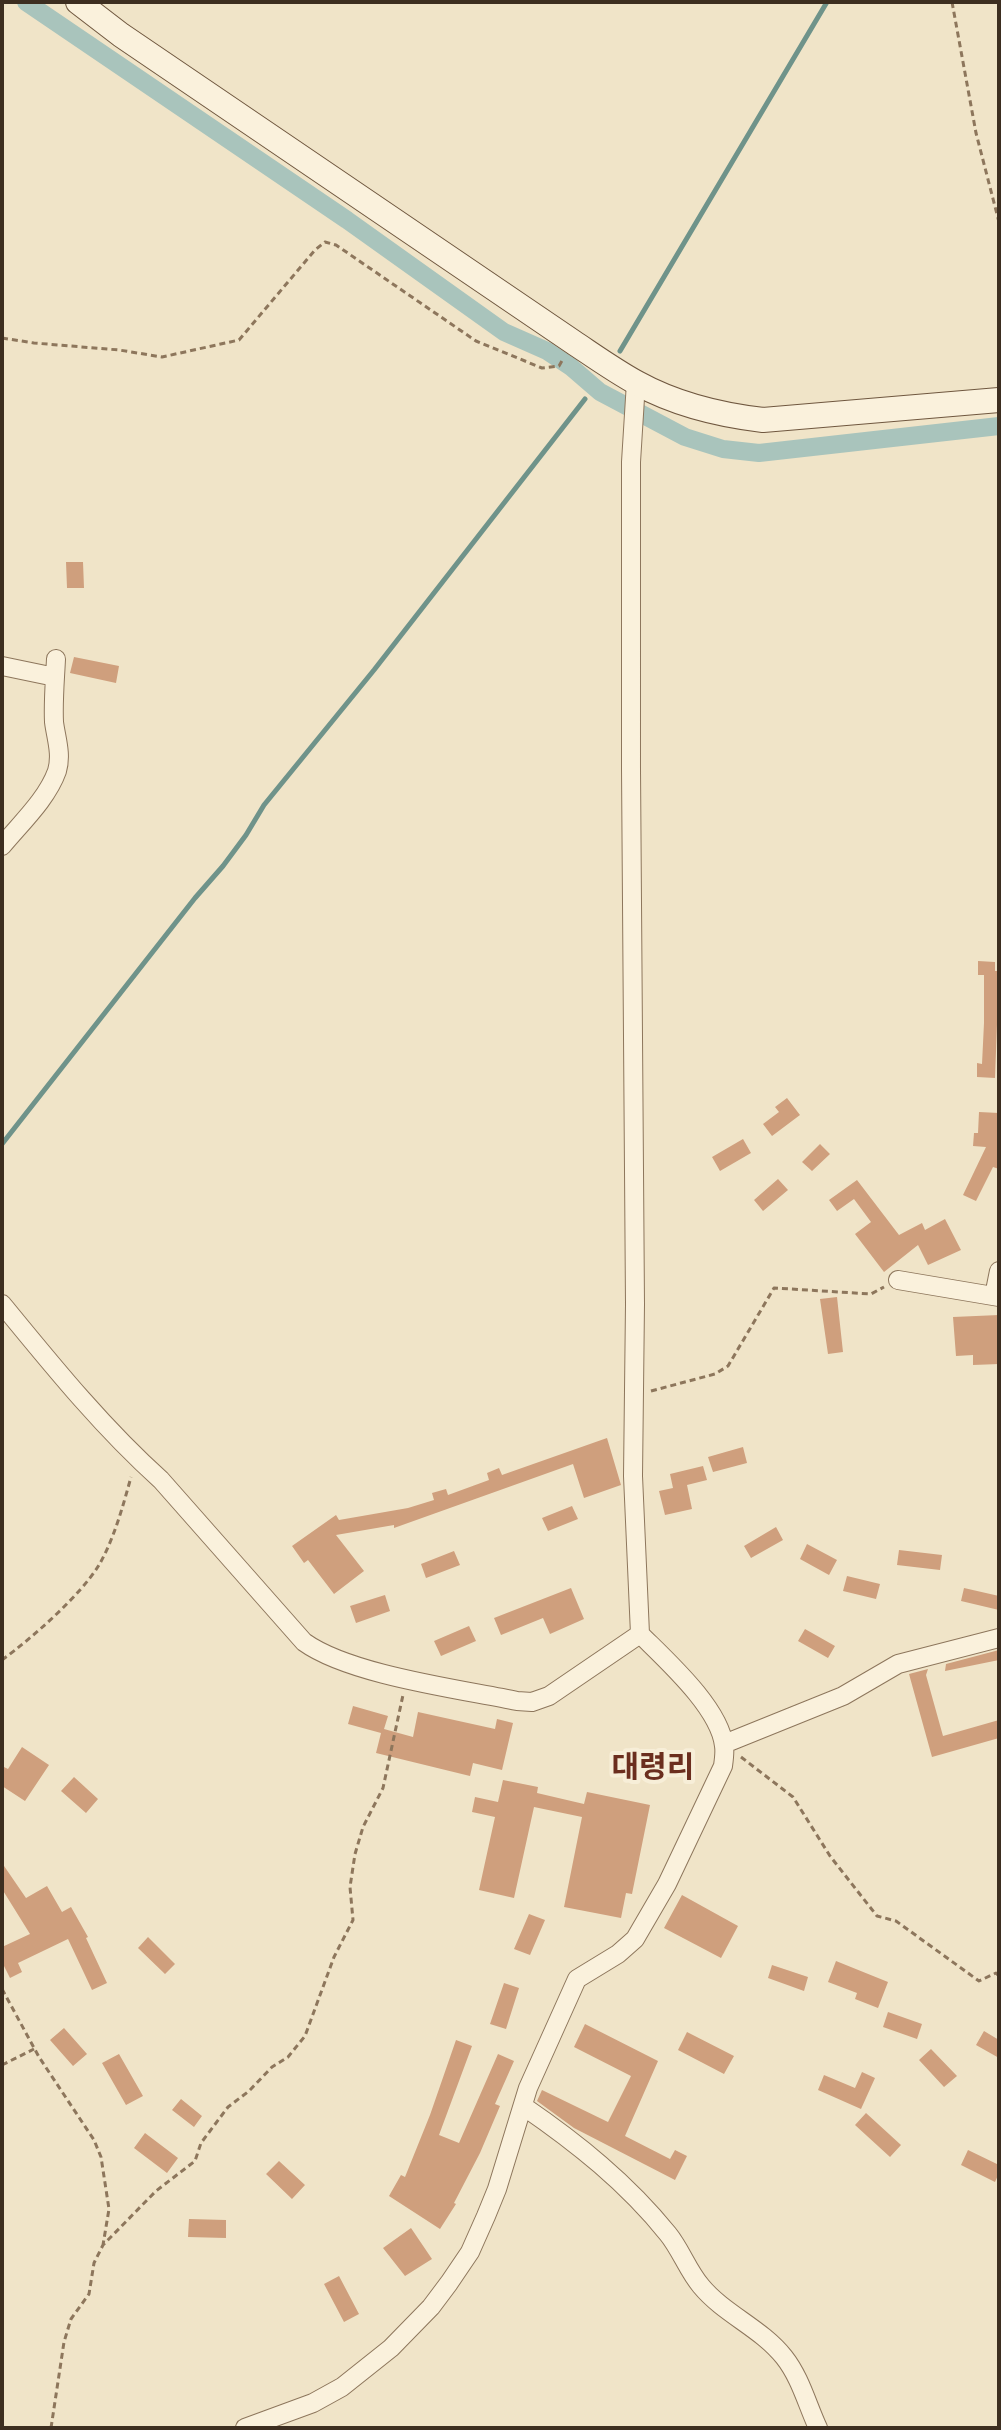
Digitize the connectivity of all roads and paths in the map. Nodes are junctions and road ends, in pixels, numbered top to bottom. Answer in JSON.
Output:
{"nodes":[{"id":1,"x":78,"y":2,"type":"edge"},
{"id":2,"x":952,"y":2,"type":"edge"},
{"id":3,"x":999,"y":222,"type":"edge"},
{"id":4,"x":2,"y":338,"type":"edge"},
{"id":5,"x":559,"y":366,"type":"dead end"},
{"id":6,"x":635,"y":389,"type":"junction"},
{"id":7,"x":999,"y":400,"type":"edge"},
{"id":8,"x":2,"y":666,"type":"edge"},
{"id":9,"x":2,"y":846,"type":"edge"},
{"id":10,"x":999,"y":1271,"type":"edge"},
{"id":11,"x":898,"y":1280,"type":"joint"},
{"id":12,"x":996,"y":1297,"type":"edge"},
{"id":13,"x":2,"y":1304,"type":"edge"},
{"id":14,"x":634,"y":1392,"type":"junction"},
{"id":15,"x":137,"y":1459,"type":"junction"},
{"id":16,"x":640,"y":1634,"type":"junction"},
{"id":17,"x":999,"y":1638,"type":"edge"},
{"id":18,"x":2,"y":1660,"type":"edge"},
{"id":19,"x":406,"y":1678,"type":"junction"},
{"id":20,"x":724,"y":1744,"type":"junction"},
{"id":21,"x":999,"y":1976,"type":"edge"},
{"id":22,"x":2,"y":1989,"type":"edge"},
{"id":23,"x":34,"y":2049,"type":"junction"},
{"id":24,"x":2,"y":2065,"type":"edge"},
{"id":25,"x":523,"y":2106,"type":"junction"},
{"id":26,"x":103,"y":2245,"type":"junction"},
{"id":27,"x":51,"y":2428,"type":"edge"},
{"id":28,"x":245,"y":2428,"type":"edge"},
{"id":29,"x":818,"y":2428,"type":"edge"}],
"edges":[{"from":1,"to":6,"type":"street"},
{"from":2,"to":3,"type":"path"},
{"from":4,"to":5,"type":"path"},
{"from":6,"to":7,"type":"street"},
{"from":6,"to":14,"type":"street"},
{"from":8,"to":9,"type":"street"},
{"from":10,"to":12,"type":"street"},
{"from":11,"to":12,"type":"street"},
{"from":11,"to":14,"type":"path"},
{"from":13,"to":15,"type":"street"},
{"from":14,"to":16,"type":"street"},
{"from":15,"to":18,"type":"path"},
{"from":15,"to":19,"type":"street"},
{"from":16,"to":19,"type":"street"},
{"from":16,"to":20,"type":"street"},
{"from":17,"to":20,"type":"street"},
{"from":19,"to":26,"type":"path"},
{"from":20,"to":21,"type":"path"},
{"from":20,"to":25,"type":"street"},
{"from":22,"to":23,"type":"path"},
{"from":23,"to":24,"type":"path"},
{"from":23,"to":26,"type":"path"},
{"from":25,"to":28,"type":"street"},
{"from":25,"to":29,"type":"street"},
{"from":26,"to":27,"type":"path"}]}
